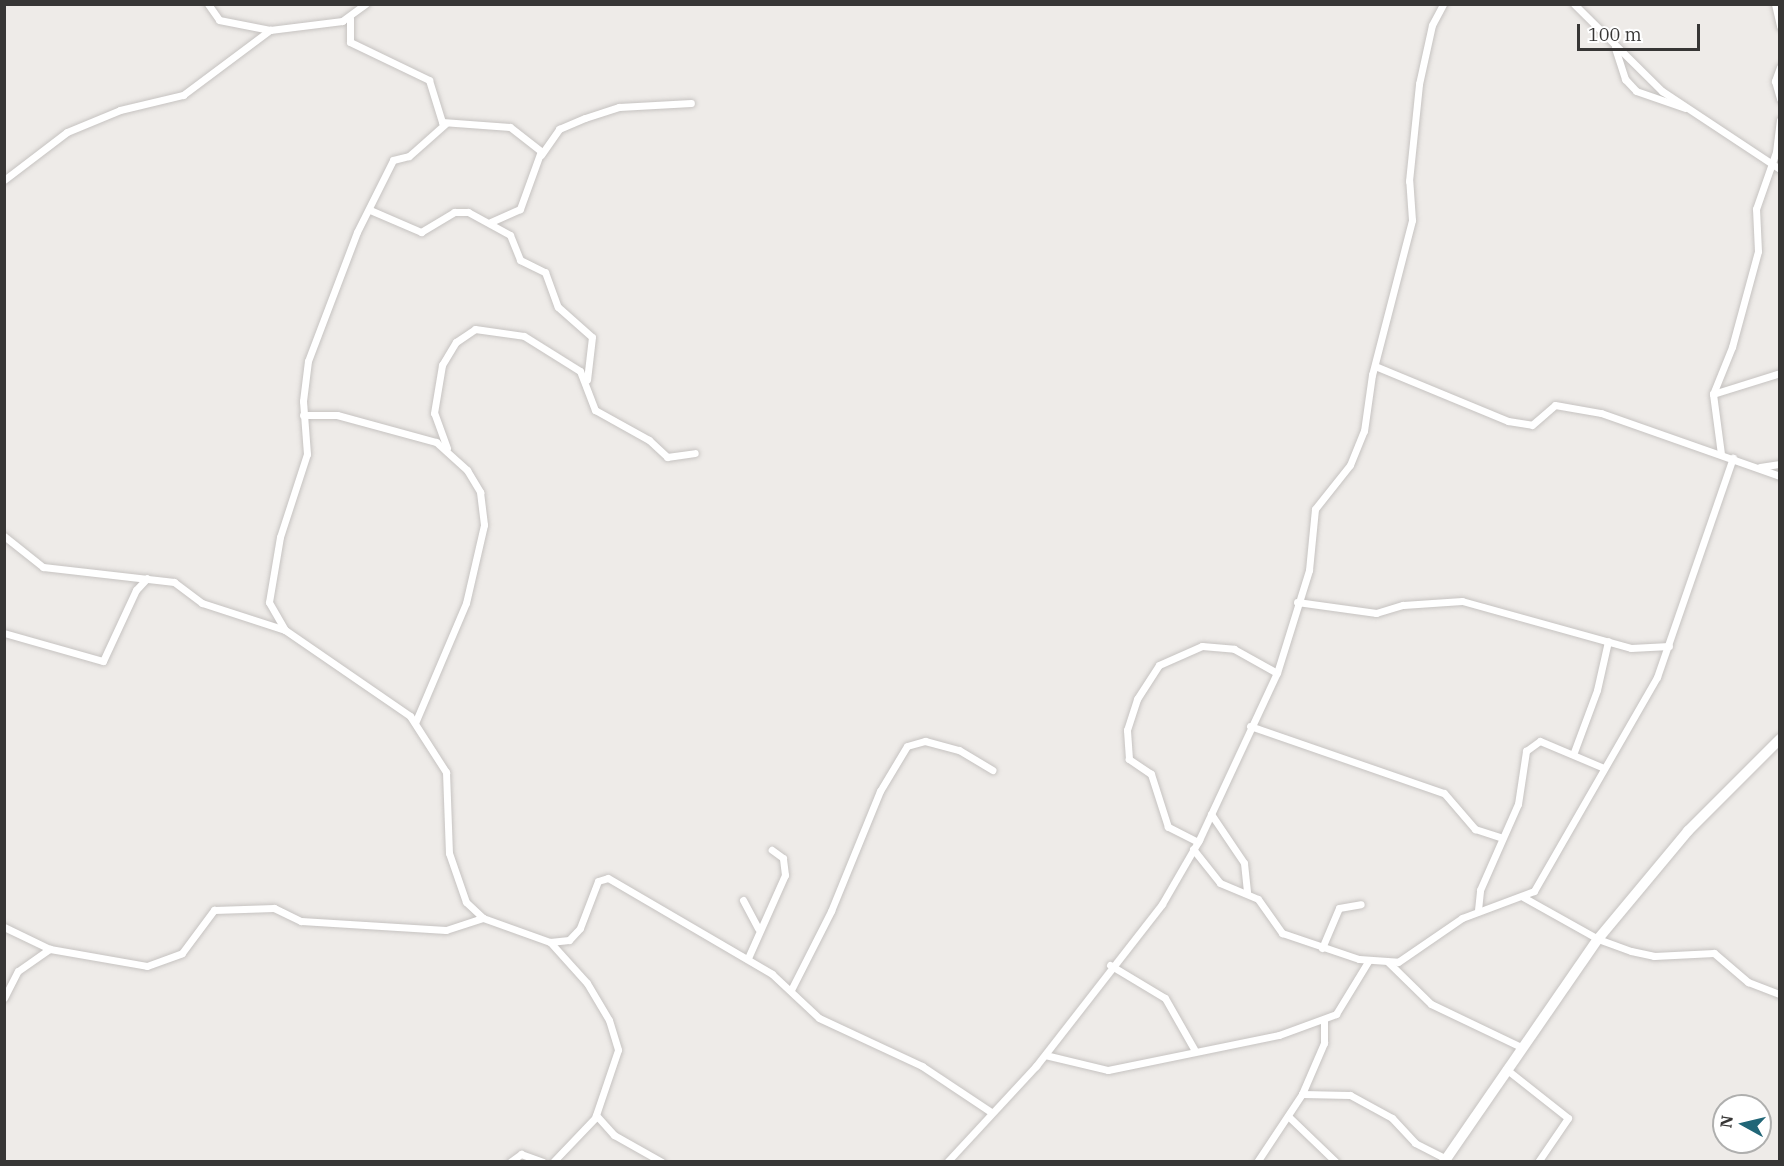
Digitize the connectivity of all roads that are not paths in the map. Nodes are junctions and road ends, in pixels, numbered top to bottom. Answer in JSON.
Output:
{"nodes":[{"id":1,"x":208,"y":4,"type":"edge"},
{"id":2,"x":364,"y":4,"type":"edge"},
{"id":3,"x":1443,"y":4,"type":"edge"},
{"id":4,"x":1574,"y":4,"type":"edge"},
{"id":5,"x":1775,"y":4,"type":"edge"},
{"id":6,"x":351,"y":18,"type":"junction"},
{"id":7,"x":1779,"y":26,"type":"edge"},
{"id":8,"x":270,"y":30,"type":"junction"},
{"id":9,"x":1615,"y":48,"type":"junction"},
{"id":10,"x":1779,"y":67,"type":"edge"},
{"id":11,"x":1779,"y":99,"type":"edge"},
{"id":12,"x":691,"y":103,"type":"dead end"},
{"id":13,"x":1685,"y":108,"type":"junction"},
{"id":14,"x":1779,"y":120,"type":"edge"},
{"id":15,"x":445,"y":124,"type":"junction"},
{"id":16,"x":541,"y":155,"type":"junction"},
{"id":17,"x":1768,"y":164,"type":"junction"},
{"id":18,"x":1779,"y":169,"type":"edge"},
{"id":19,"x":4,"y":180,"type":"edge"},
{"id":20,"x":370,"y":210,"type":"junction"},
{"id":21,"x":491,"y":222,"type":"junction"},
{"id":22,"x":1375,"y":366,"type":"junction"},
{"id":23,"x":1779,"y":373,"type":"edge"},
{"id":24,"x":587,"y":380,"type":"junction"},
{"id":25,"x":1713,"y":394,"type":"junction"},
{"id":26,"x":303,"y":415,"type":"junction"},
{"id":27,"x":448,"y":450,"type":"junction"},
{"id":28,"x":694,"y":453,"type":"dead end"},
{"id":29,"x":1721,"y":454,"type":"junction"},
{"id":30,"x":1733,"y":458,"type":"junction"},
{"id":31,"x":1779,"y":464,"type":"edge"},
{"id":32,"x":1757,"y":467,"type":"junction"},
{"id":33,"x":1779,"y":476,"type":"edge"},
{"id":34,"x":4,"y":536,"type":"edge"},
{"id":35,"x":147,"y":578,"type":"junction"},
{"id":36,"x":1298,"y":602,"type":"junction"},
{"id":37,"x":285,"y":630,"type":"junction"},
{"id":38,"x":4,"y":633,"type":"edge"},
{"id":39,"x":1608,"y":641,"type":"junction"},
{"id":40,"x":1669,"y":646,"type":"junction"},
{"id":41,"x":1277,"y":673,"type":"junction"},
{"id":42,"x":415,"y":723,"type":"junction"},
{"id":43,"x":1250,"y":726,"type":"junction"},
{"id":44,"x":1779,"y":739,"type":"edge"},
{"id":45,"x":1574,"y":752,"type":"junction"},
{"id":46,"x":1604,"y":768,"type":"junction"},
{"id":47,"x":992,"y":770,"type":"dead end"},
{"id":48,"x":1211,"y":814,"type":"junction"},
{"id":49,"x":1502,"y":838,"type":"junction"},
{"id":50,"x":1198,"y":842,"type":"junction"},
{"id":51,"x":1193,"y":849,"type":"junction"},
{"id":52,"x":772,"y":850,"type":"dead end"},
{"id":53,"x":1247,"y":892,"type":"junction"},
{"id":54,"x":1524,"y":897,"type":"junction"},
{"id":55,"x":743,"y":900,"type":"dead end"},
{"id":56,"x":1361,"y":904,"type":"dead end"},
{"id":57,"x":1478,"y":910,"type":"junction"},
{"id":58,"x":483,"y":918,"type":"junction"},
{"id":59,"x":4,"y":927,"type":"edge"},
{"id":60,"x":758,"y":930,"type":"junction"},
{"id":61,"x":1598,"y":939,"type":"junction"},
{"id":62,"x":550,"y":942,"type":"junction"},
{"id":63,"x":1322,"y":948,"type":"junction"},
{"id":64,"x":50,"y":949,"type":"junction"},
{"id":65,"x":748,"y":958,"type":"junction"},
{"id":66,"x":1369,"y":960,"type":"junction"},
{"id":67,"x":1388,"y":962,"type":"junction"},
{"id":68,"x":1110,"y":965,"type":"junction"},
{"id":69,"x":791,"y":990,"type":"junction"},
{"id":70,"x":1779,"y":994,"type":"edge"},
{"id":71,"x":4,"y":998,"type":"edge"},
{"id":72,"x":1324,"y":1020,"type":"junction"},
{"id":73,"x":1521,"y":1047,"type":"junction"},
{"id":74,"x":1194,"y":1049,"type":"junction"},
{"id":75,"x":1044,"y":1055,"type":"junction"},
{"id":76,"x":1506,"y":1069,"type":"junction"},
{"id":77,"x":1302,"y":1094,"type":"junction"},
{"id":78,"x":991,"y":1112,"type":"junction"},
{"id":79,"x":596,"y":1115,"type":"junction"},
{"id":80,"x":1288,"y":1116,"type":"junction"},
{"id":81,"x":1445,"y":1160,"type":"edge"},
{"id":82,"x":510,"y":1161,"type":"edge"},
{"id":83,"x":543,"y":1161,"type":"edge"},
{"id":84,"x":553,"y":1161,"type":"edge"},
{"id":85,"x":662,"y":1161,"type":"edge"},
{"id":86,"x":947,"y":1161,"type":"edge"},
{"id":87,"x":1257,"y":1161,"type":"edge"},
{"id":88,"x":1336,"y":1161,"type":"edge"},
{"id":89,"x":1538,"y":1161,"type":"edge"}],
"edges":[{"from":1,"to":8,"type":"street"},
{"from":2,"to":6,"type":"street"},
{"from":3,"to":22,"type":"street"},
{"from":4,"to":9,"type":"street"},
{"from":5,"to":7,"type":"street"},
{"from":6,"to":8,"type":"street"},
{"from":6,"to":15,"type":"street"},
{"from":8,"to":19,"type":"street"},
{"from":9,"to":13,"type":"street"},
{"from":9,"to":13,"type":"street"},
{"from":10,"to":11,"type":"street"},
{"from":12,"to":16,"type":"street"},
{"from":13,"to":17,"type":"street"},
{"from":14,"to":17,"type":"street"},
{"from":15,"to":16,"type":"street"},
{"from":15,"to":20,"type":"street"},
{"from":16,"to":21,"type":"street"},
{"from":17,"to":18,"type":"street"},
{"from":17,"to":25,"type":"street"},
{"from":20,"to":21,"type":"street"},
{"from":20,"to":26,"type":"street"},
{"from":21,"to":24,"type":"street"},
{"from":22,"to":29,"type":"street"},
{"from":22,"to":36,"type":"street"},
{"from":23,"to":25,"type":"street"},
{"from":24,"to":27,"type":"street"},
{"from":24,"to":28,"type":"street"},
{"from":25,"to":29,"type":"street"},
{"from":26,"to":27,"type":"street"},
{"from":26,"to":37,"type":"street"},
{"from":27,"to":42,"type":"street"},
{"from":29,"to":30,"type":"street"},
{"from":30,"to":32,"type":"street"},
{"from":30,"to":40,"type":"street"},
{"from":31,"to":32,"type":"street"},
{"from":32,"to":33,"type":"street"},
{"from":34,"to":35,"type":"street"},
{"from":35,"to":37,"type":"street"},
{"from":35,"to":38,"type":"street"},
{"from":36,"to":39,"type":"street"},
{"from":36,"to":41,"type":"street"},
{"from":37,"to":42,"type":"street"},
{"from":39,"to":40,"type":"street"},
{"from":39,"to":45,"type":"street"},
{"from":40,"to":46,"type":"street"},
{"from":41,"to":43,"type":"street"},
{"from":41,"to":50,"type":"street"},
{"from":42,"to":58,"type":"street"},
{"from":43,"to":48,"type":"street"},
{"from":43,"to":49,"type":"street"},
{"from":44,"to":61,"type":"street"},
{"from":45,"to":46,"type":"street"},
{"from":45,"to":49,"type":"street"},
{"from":46,"to":54,"type":"street"},
{"from":47,"to":69,"type":"street"},
{"from":48,"to":50,"type":"street"},
{"from":48,"to":53,"type":"street"},
{"from":49,"to":57,"type":"street"},
{"from":50,"to":51,"type":"street"},
{"from":51,"to":53,"type":"street"},
{"from":51,"to":68,"type":"street"},
{"from":52,"to":60,"type":"street"},
{"from":53,"to":63,"type":"street"},
{"from":54,"to":57,"type":"street"},
{"from":54,"to":61,"type":"street"},
{"from":55,"to":60,"type":"street"},
{"from":56,"to":63,"type":"street"},
{"from":57,"to":67,"type":"street"},
{"from":58,"to":62,"type":"street"},
{"from":58,"to":64,"type":"street"},
{"from":59,"to":64,"type":"street"},
{"from":60,"to":65,"type":"street"},
{"from":61,"to":70,"type":"street"},
{"from":61,"to":73,"type":"street"},
{"from":62,"to":65,"type":"street"},
{"from":62,"to":79,"type":"street"},
{"from":63,"to":66,"type":"street"},
{"from":64,"to":71,"type":"street"},
{"from":65,"to":69,"type":"street"},
{"from":66,"to":67,"type":"street"},
{"from":66,"to":72,"type":"street"},
{"from":67,"to":73,"type":"street"},
{"from":68,"to":74,"type":"street"},
{"from":68,"to":75,"type":"street"},
{"from":69,"to":78,"type":"street"},
{"from":72,"to":74,"type":"street"},
{"from":72,"to":77,"type":"street"},
{"from":73,"to":76,"type":"street"},
{"from":74,"to":75,"type":"street"},
{"from":75,"to":78,"type":"street"},
{"from":76,"to":81,"type":"street"},
{"from":76,"to":89,"type":"street"},
{"from":77,"to":80,"type":"street"},
{"from":77,"to":81,"type":"street"},
{"from":78,"to":86,"type":"street"},
{"from":79,"to":84,"type":"street"},
{"from":79,"to":85,"type":"street"},
{"from":80,"to":87,"type":"street"},
{"from":80,"to":88,"type":"street"},
{"from":82,"to":83,"type":"street"}]}
